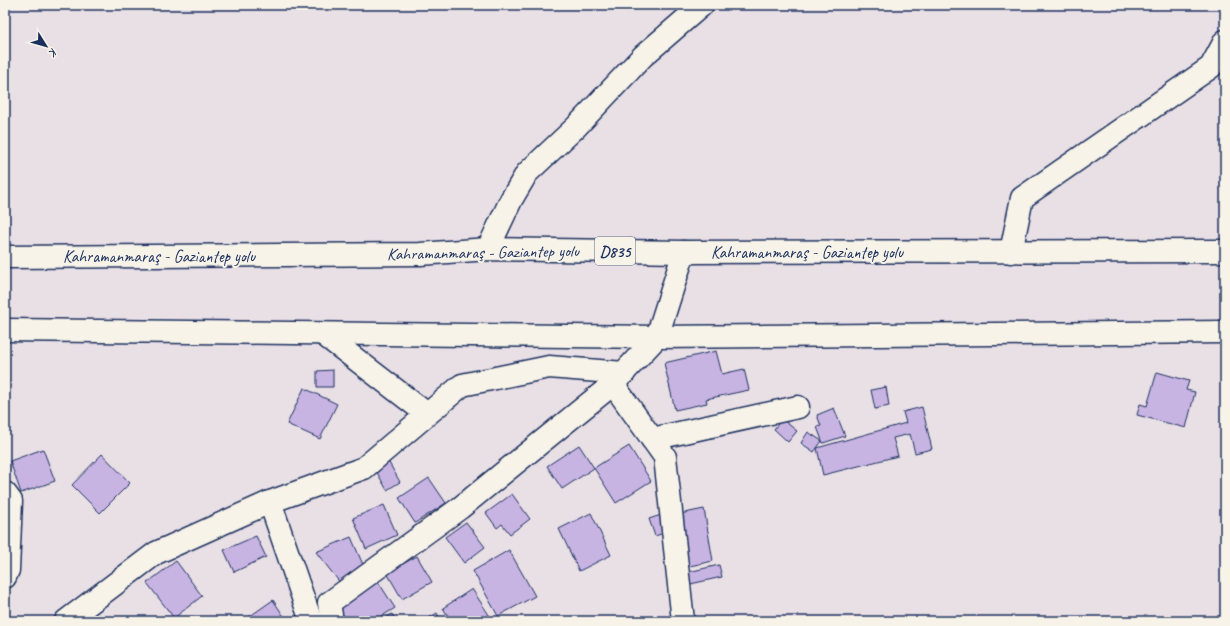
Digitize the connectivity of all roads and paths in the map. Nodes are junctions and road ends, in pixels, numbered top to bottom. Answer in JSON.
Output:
{"nodes":[{"id":1,"x":702,"y":5,"type":"edge"},
{"id":2,"x":1225,"y":41,"type":"edge"},
{"id":3,"x":488,"y":249,"type":"junction"},
{"id":4,"x":1225,"y":251,"type":"edge"},
{"id":5,"x":684,"y":252,"type":"junction"},
{"id":6,"x":1012,"y":252,"type":"junction"},
{"id":7,"x":5,"y":257,"type":"edge"},
{"id":8,"x":5,"y":330,"type":"edge"},
{"id":9,"x":1225,"y":332,"type":"edge"},
{"id":10,"x":324,"y":334,"type":"junction"},
{"id":11,"x":657,"y":337,"type":"junction"},
{"id":12,"x":619,"y":379,"type":"junction"},
{"id":13,"x":798,"y":407,"type":"dead end"},
{"id":14,"x":427,"y":414,"type":"junction"},
{"id":15,"x":652,"y":439,"type":"junction"},
{"id":16,"x":5,"y":493,"type":"edge"},
{"id":17,"x":270,"y":502,"type":"junction"},
{"id":18,"x":5,"y":577,"type":"edge"},
{"id":19,"x":66,"y":621,"type":"edge"},
{"id":20,"x":311,"y":621,"type":"edge"},
{"id":21,"x":332,"y":621,"type":"edge"},
{"id":22,"x":683,"y":621,"type":"edge"}],
"edges":[{"from":1,"to":3,"type":"main road"},
{"from":2,"to":6,"type":"main road"},
{"from":3,"to":5,"type":"main road","name":"Kahramanmaraş - Gaziantep yolu","number":"D835"},
{"from":3,"to":7,"type":"main road","name":"Kahramanmaraş - Gaziantep yolu","number":"D835"},
{"from":4,"to":6,"type":"main road","name":"Kahramanmaraş - Gaziantep yolu","number":"D835"},
{"from":5,"to":6,"type":"main road","name":"Kahramanmaraş - Gaziantep yolu","number":"D835"},
{"from":5,"to":11,"type":"main road"},
{"from":8,"to":10,"type":"main road"},
{"from":9,"to":11,"type":"main road"},
{"from":10,"to":11,"type":"main road"},
{"from":10,"to":14,"type":"main road"},
{"from":11,"to":12,"type":"main road"},
{"from":12,"to":14,"type":"main road"},
{"from":12,"to":15,"type":"main road"},
{"from":12,"to":21,"type":"main road"},
{"from":13,"to":15,"type":"main road"},
{"from":14,"to":17,"type":"main road"},
{"from":15,"to":22,"type":"main road"},
{"from":16,"to":18,"type":"main road"},
{"from":17,"to":19,"type":"main road"},
{"from":17,"to":20,"type":"main road"}]}
